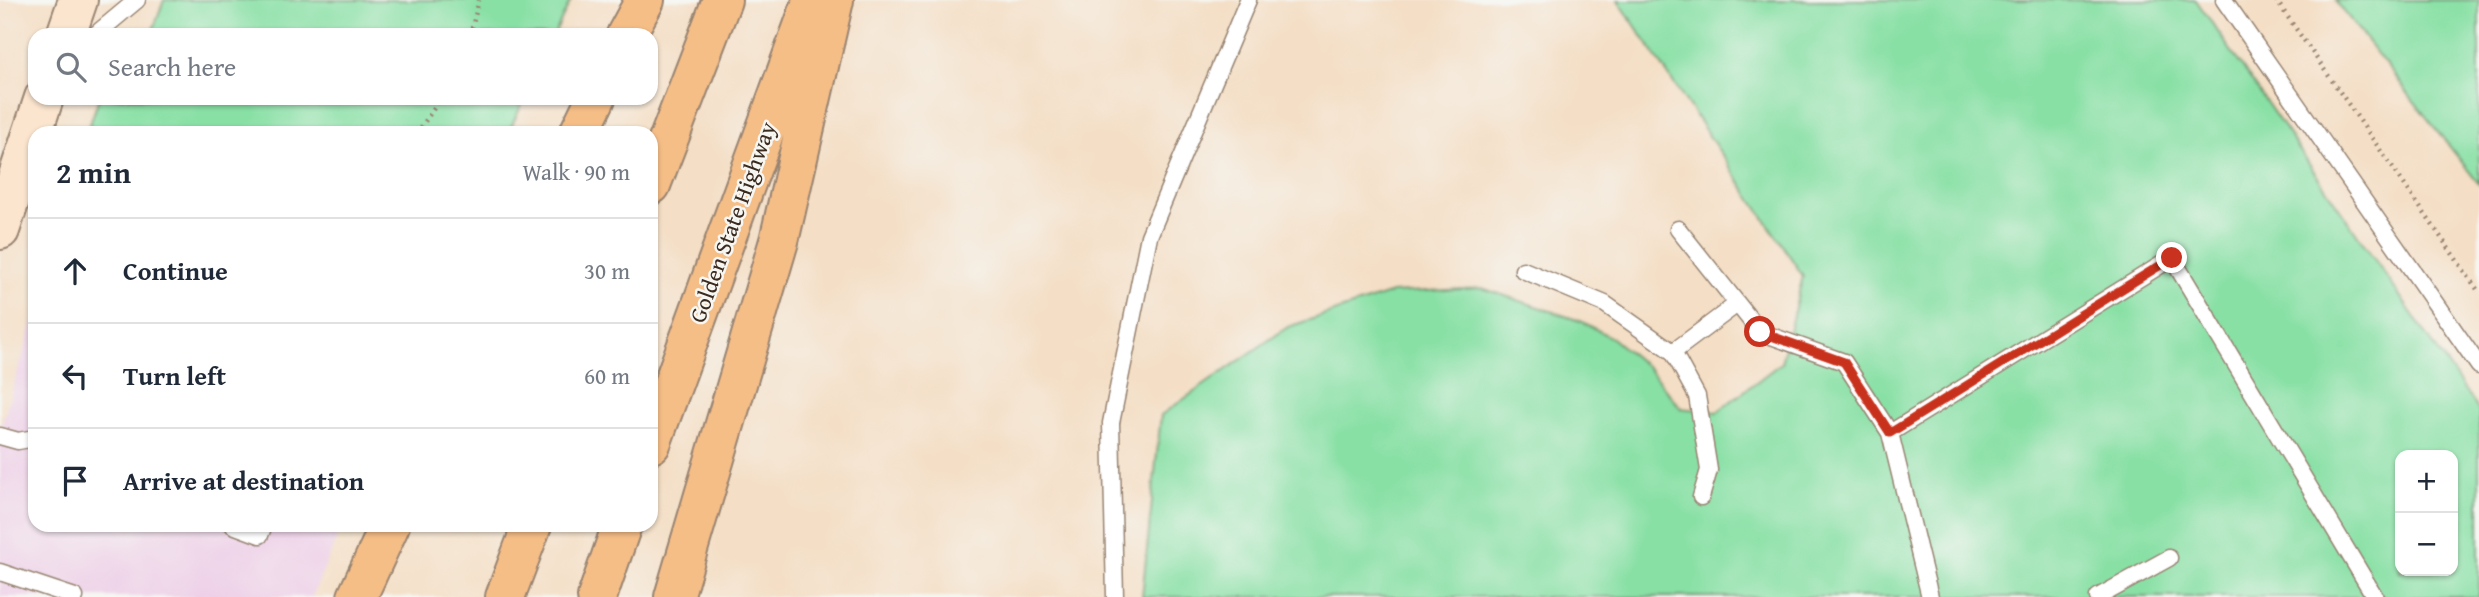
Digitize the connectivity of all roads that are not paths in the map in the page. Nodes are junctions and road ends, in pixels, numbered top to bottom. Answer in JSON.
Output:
{"nodes":[{"id":1,"x":78,"y":0,"type":"edge"},
{"id":2,"x":137,"y":0,"type":"edge"},
{"id":3,"x":645,"y":0,"type":"edge"},
{"id":4,"x":722,"y":0,"type":"edge"},
{"id":5,"x":813,"y":0,"type":"edge"},
{"id":6,"x":834,"y":0,"type":"edge"},
{"id":7,"x":1248,"y":0,"type":"edge"},
{"id":8,"x":2224,"y":0,"type":"edge"},
{"id":9,"x":68,"y":28,"type":"edge"},
{"id":10,"x":103,"y":28,"type":"edge"},
{"id":11,"x":630,"y":28,"type":"edge"},
{"id":12,"x":42,"y":105,"type":"edge"},
{"id":13,"x":593,"y":105,"type":"edge"},
{"id":14,"x":37,"y":126,"type":"edge"},
{"id":15,"x":582,"y":126,"type":"edge"},
{"id":16,"x":28,"y":164,"type":"edge"},
{"id":17,"x":658,"y":167,"type":"edge"},
{"id":18,"x":1678,"y":229,"type":"dead end"},
{"id":19,"x":0,"y":230,"type":"edge"},
{"id":20,"x":1523,"y":270,"type":"dead end"},
{"id":21,"x":1737,"y":304,"type":"junction"},
{"id":22,"x":1673,"y":352,"type":"junction"},
{"id":23,"x":2479,"y":366,"type":"edge"},
{"id":24,"x":658,"y":424,"type":"edge"},
{"id":25,"x":1890,"y":433,"type":"junction"},
{"id":26,"x":0,"y":436,"type":"edge"},
{"id":27,"x":28,"y":439,"type":"edge"},
{"id":28,"x":18,"y":441,"type":"junction"},
{"id":29,"x":28,"y":445,"type":"edge"},
{"id":30,"x":1702,"y":497,"type":"dead end"},
{"id":31,"x":387,"y":532,"type":"edge"},
{"id":32,"x":529,"y":532,"type":"edge"},
{"id":33,"x":620,"y":532,"type":"edge"},
{"id":34,"x":2169,"y":558,"type":"dead end"},
{"id":35,"x":0,"y":572,"type":"edge"},
{"id":36,"x":75,"y":597,"type":"edge"},
{"id":37,"x":357,"y":597,"type":"edge"},
{"id":38,"x":505,"y":597,"type":"edge"},
{"id":39,"x":597,"y":597,"type":"edge"},
{"id":40,"x":674,"y":597,"type":"edge"},
{"id":41,"x":1115,"y":597,"type":"edge"},
{"id":42,"x":1930,"y":597,"type":"edge"},
{"id":43,"x":2098,"y":597,"type":"edge"},
{"id":44,"x":2375,"y":597,"type":"edge"}],
"edges":[{"from":1,"to":9,"type":"main road"},
{"from":2,"to":10,"type":"lane"},
{"from":3,"to":11,"type":"highway"},
{"from":4,"to":17,"type":"highway"},
{"from":5,"to":24,"type":"highway","name":"Golden State Highway"},
{"from":6,"to":40,"type":"highway"},
{"from":7,"to":41,"type":"lane"},
{"from":8,"to":23,"type":"lane"},
{"from":12,"to":14,"type":"main road"},
{"from":13,"to":15,"type":"highway"},
{"from":16,"to":19,"type":"main road"},
{"from":18,"to":21,"type":"lane"},
{"from":20,"to":22,"type":"lane"},
{"from":21,"to":22,"type":"lane"},
{"from":21,"to":25,"type":"lane"},
{"from":22,"to":30,"type":"lane"},
{"from":25,"to":42,"type":"lane"},
{"from":25,"to":44,"type":"lane"},
{"from":26,"to":28,"type":"lane"},
{"from":27,"to":28,"type":"lane"},
{"from":28,"to":29,"type":"lane"},
{"from":31,"to":37,"type":"highway"},
{"from":32,"to":38,"type":"highway"},
{"from":33,"to":39,"type":"highway"},
{"from":34,"to":43,"type":"lane"},
{"from":35,"to":36,"type":"lane"}]}
